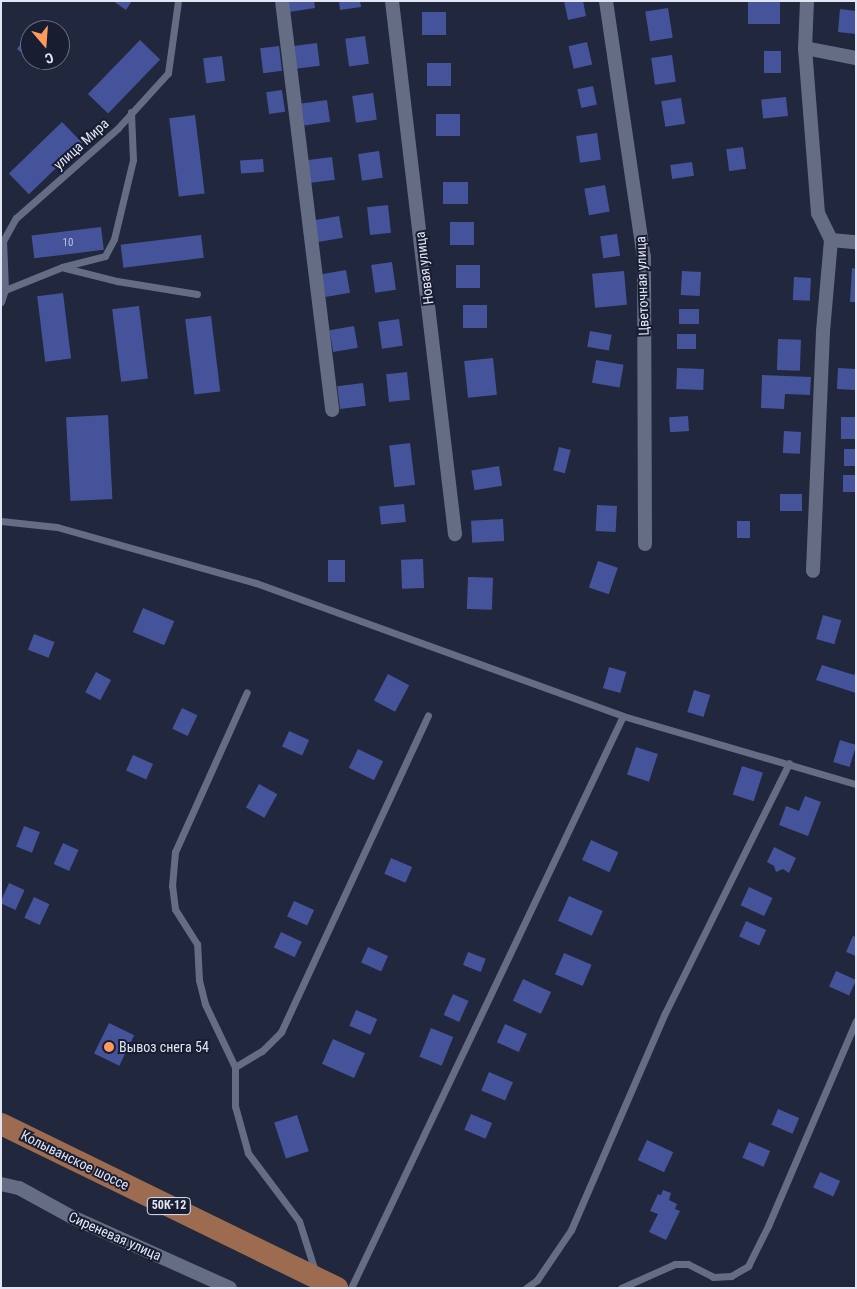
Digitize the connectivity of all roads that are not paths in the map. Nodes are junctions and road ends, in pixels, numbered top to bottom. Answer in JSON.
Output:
{"nodes":[{"id":1,"x":178,"y":1,"type":"edge"},
{"id":2,"x":282,"y":1,"type":"edge"},
{"id":3,"x":392,"y":1,"type":"edge"},
{"id":4,"x":606,"y":1,"type":"edge"},
{"id":5,"x":807,"y":1,"type":"edge"},
{"id":6,"x":805,"y":48,"type":"junction"},
{"id":7,"x":856,"y":58,"type":"edge"},
{"id":8,"x":131,"y":112,"type":"junction"},
{"id":9,"x":831,"y":240,"type":"junction"},
{"id":10,"x":856,"y":242,"type":"edge"},
{"id":11,"x":62,"y":267,"type":"junction"},
{"id":12,"x":5,"y":290,"type":"junction"},
{"id":13,"x":196,"y":294,"type":"dead end"},
{"id":14,"x":1,"y":302,"type":"edge"},
{"id":15,"x":332,"y":410,"type":"dead end"},
{"id":16,"x":1,"y":521,"type":"edge"},
{"id":17,"x":455,"y":534,"type":"dead end"},
{"id":18,"x":645,"y":544,"type":"dead end"},
{"id":19,"x":813,"y":571,"type":"dead end"},
{"id":20,"x":247,"y":692,"type":"dead end"},
{"id":21,"x":428,"y":716,"type":"dead end"},
{"id":22,"x":623,"y":716,"type":"junction"},
{"id":23,"x":789,"y":763,"type":"junction"},
{"id":24,"x":856,"y":784,"type":"edge"},
{"id":25,"x":856,"y":1021,"type":"edge"},
{"id":26,"x":235,"y":1068,"type":"junction"},
{"id":27,"x":1,"y":1124,"type":"edge"},
{"id":28,"x":1,"y":1184,"type":"edge"},
{"id":29,"x":317,"y":1278,"type":"junction"},
{"id":30,"x":230,"y":1288,"type":"edge"},
{"id":31,"x":337,"y":1288,"type":"edge"},
{"id":32,"x":351,"y":1288,"type":"edge"},
{"id":33,"x":526,"y":1288,"type":"edge"},
{"id":34,"x":620,"y":1288,"type":"edge"}],
"edges":[{"from":1,"to":8,"type":"lane","name":"улица Мира"},
{"from":2,"to":15,"type":"street"},
{"from":3,"to":17,"type":"street","name":"Новая улица"},
{"from":4,"to":18,"type":"street","name":"Цветочная улица"},
{"from":5,"to":6,"type":"street"},
{"from":6,"to":7,"type":"street"},
{"from":6,"to":9,"type":"street"},
{"from":8,"to":11,"type":"lane"},
{"from":8,"to":12,"type":"lane","name":"улица Мира"},
{"from":9,"to":10,"type":"street"},
{"from":9,"to":19,"type":"street"},
{"from":11,"to":12,"type":"lane"},
{"from":11,"to":13,"type":"lane"},
{"from":12,"to":14,"type":"lane","name":"улица Мира"},
{"from":16,"to":22,"type":"lane"},
{"from":20,"to":26,"type":"lane"},
{"from":21,"to":26,"type":"lane"},
{"from":22,"to":23,"type":"lane"},
{"from":22,"to":32,"type":"lane"},
{"from":23,"to":24,"type":"lane"},
{"from":23,"to":33,"type":"lane"},
{"from":25,"to":34,"type":"lane"},
{"from":26,"to":29,"type":"lane"},
{"from":27,"to":29,"type":"main road","name":"Колыванское шоссе","number":"50К-12"},
{"from":28,"to":30,"type":"street","name":"Сиреневая улица"},
{"from":29,"to":31,"type":"main road","name":"Колыванское шоссе","number":"50К-12"}]}
